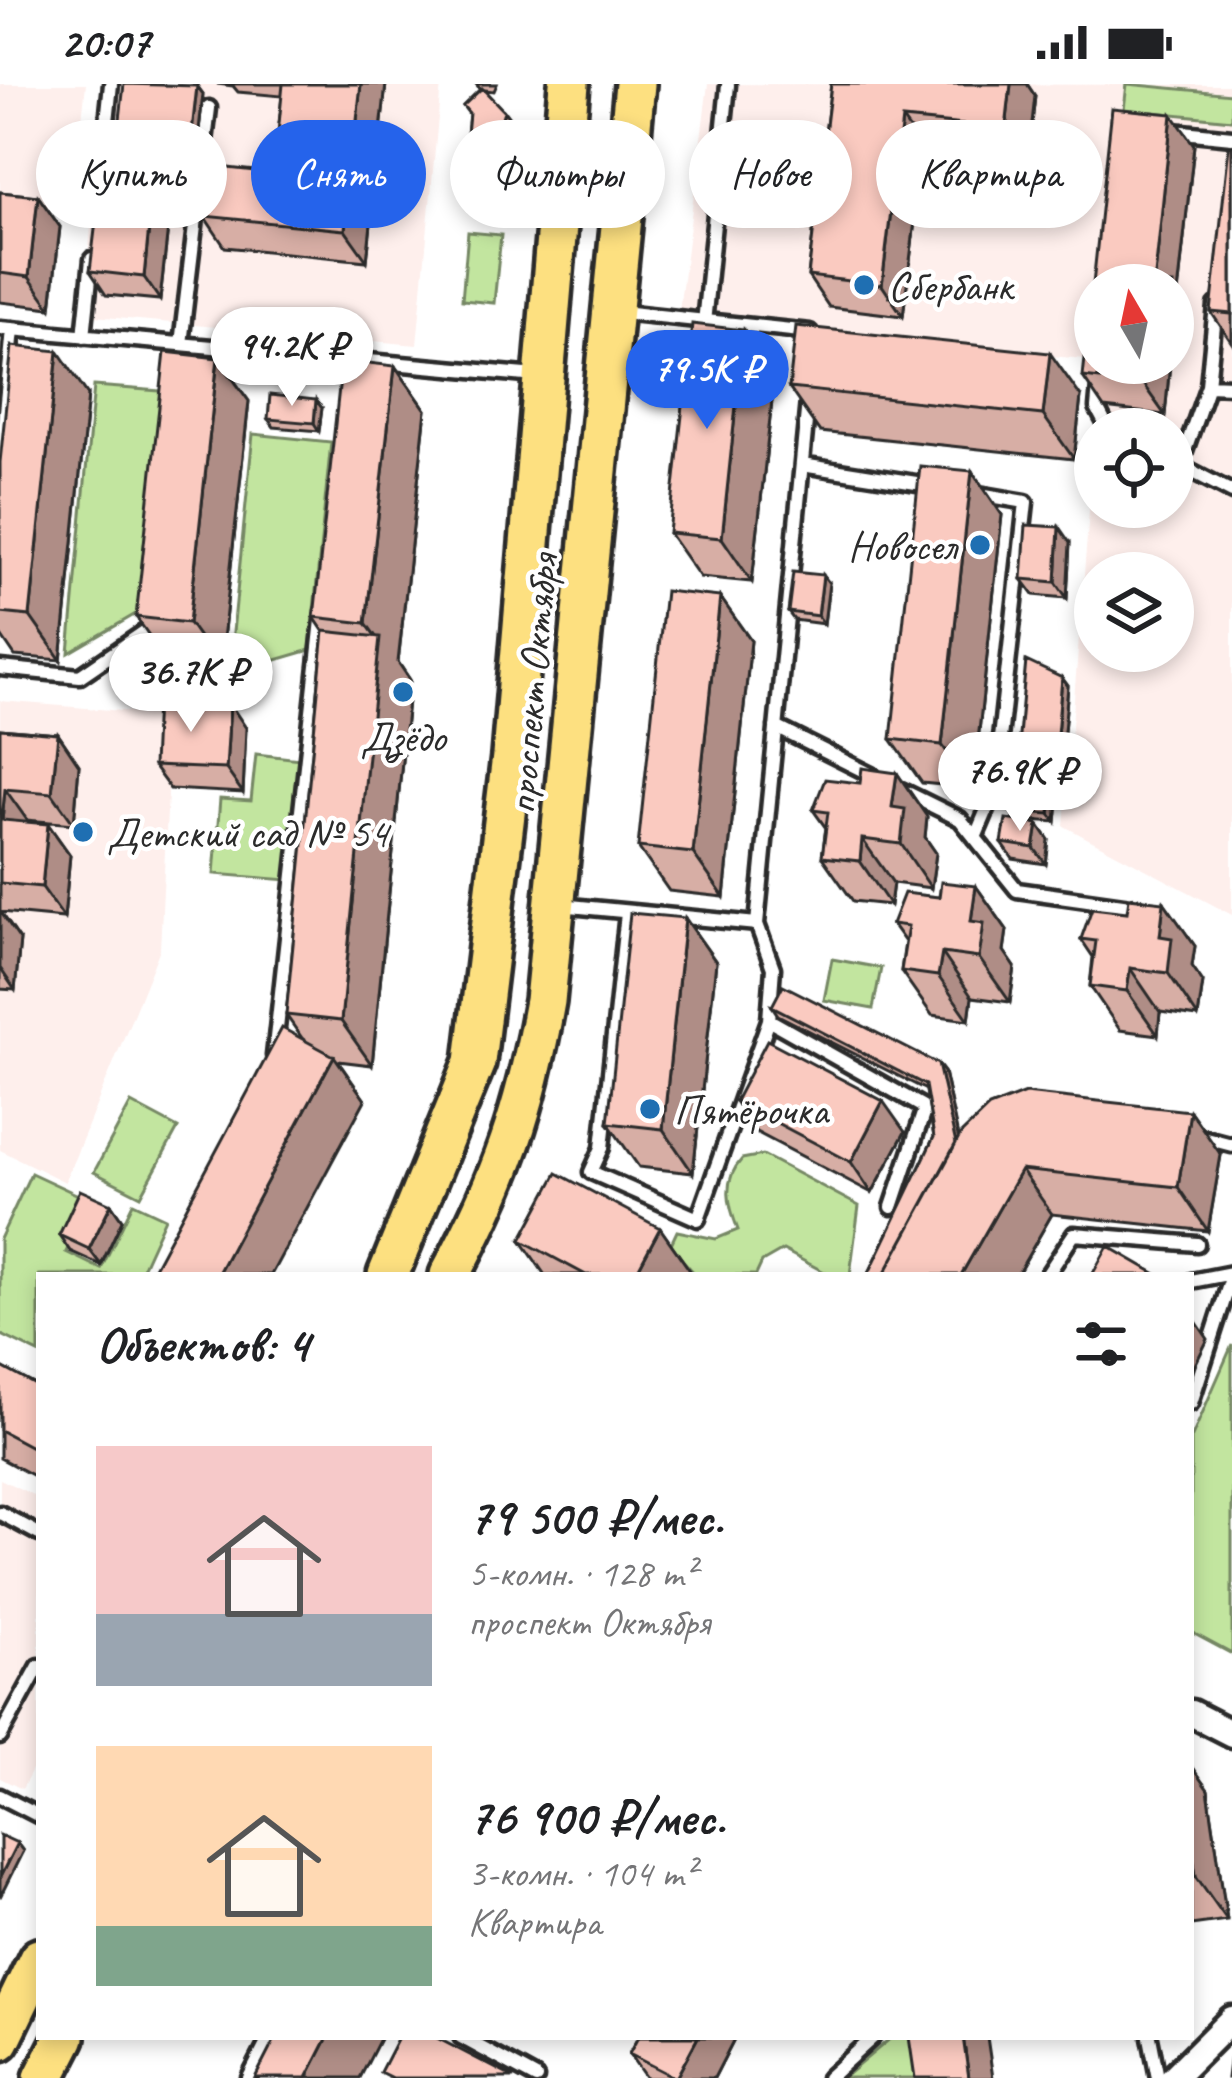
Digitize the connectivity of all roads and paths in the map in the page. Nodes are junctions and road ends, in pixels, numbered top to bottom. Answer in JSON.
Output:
{"nodes":[{"id":1,"x":111,"y":84,"type":"edge"},
{"id":2,"x":569,"y":84,"type":"edge"},
{"id":3,"x":635,"y":84,"type":"edge"},
{"id":4,"x":728,"y":86,"type":"edge"},
{"id":5,"x":208,"y":108,"type":"dead end"},
{"id":6,"x":107,"y":120,"type":"edge"},
{"id":7,"x":1166,"y":131,"type":"edge"},
{"id":8,"x":1232,"y":137,"type":"edge"},
{"id":9,"x":94,"y":244,"type":"edge"},
{"id":10,"x":550,"y":288,"type":"junction"},
{"id":11,"x":1217,"y":295,"type":"edge"},
{"id":12,"x":614,"y":303,"type":"junction"},
{"id":13,"x":704,"y":323,"type":"junction"},
{"id":14,"x":7,"y":329,"type":"edge"},
{"id":15,"x":84,"y":336,"type":"junction"},
{"id":16,"x":188,"y":350,"type":"junction"},
{"id":17,"x":812,"y":354,"type":"edge"},
{"id":18,"x":810,"y":376,"type":"edge"},
{"id":19,"x":542,"y":377,"type":"junction"},
{"id":20,"x":1208,"y":385,"type":"junction"},
{"id":21,"x":1232,"y":386,"type":"edge"},
{"id":22,"x":1194,"y":419,"type":"edge"},
{"id":23,"x":0,"y":464,"type":"edge"},
{"id":24,"x":802,"y":465,"type":"junction"},
{"id":25,"x":1194,"y":472,"type":"edge"},
{"id":26,"x":934,"y":486,"type":"edge"},
{"id":27,"x":957,"y":490,"type":"edge"},
{"id":28,"x":1232,"y":492,"type":"edge"},
{"id":29,"x":325,"y":593,"type":"edge"},
{"id":30,"x":164,"y":618,"type":"edge"},
{"id":31,"x":0,"y":668,"type":"edge"},
{"id":32,"x":776,"y":727,"type":"junction"},
{"id":33,"x":975,"y":838,"type":"junction"},
{"id":34,"x":559,"y":905,"type":"junction"},
{"id":35,"x":1171,"y":912,"type":"dead end"},
{"id":36,"x":627,"y":913,"type":"junction"},
{"id":37,"x":758,"y":924,"type":"junction"},
{"id":38,"x":770,"y":1020,"type":"junction"},
{"id":39,"x":263,"y":1081,"type":"edge"},
{"id":40,"x":1184,"y":1132,"type":"edge"},
{"id":41,"x":1232,"y":1145,"type":"edge"},
{"id":42,"x":892,"y":1207,"type":"dead end"},
{"id":43,"x":1197,"y":1244,"type":"dead end"},
{"id":44,"x":389,"y":1272,"type":"edge"},
{"id":45,"x":452,"y":1272,"type":"edge"},
{"id":46,"x":1049,"y":1272,"type":"edge"},
{"id":47,"x":1232,"y":1274,"type":"edge"},
{"id":48,"x":1194,"y":1280,"type":"edge"},
{"id":49,"x":1194,"y":1394,"type":"edge"},
{"id":50,"x":0,"y":1513,"type":"edge"},
{"id":51,"x":36,"y":1532,"type":"edge"},
{"id":52,"x":36,"y":1671,"type":"edge"},
{"id":53,"x":1194,"y":1715,"type":"edge"},
{"id":54,"x":1232,"y":1734,"type":"edge"},
{"id":55,"x":0,"y":1737,"type":"edge"},
{"id":56,"x":0,"y":1796,"type":"edge"},
{"id":57,"x":36,"y":1814,"type":"edge"},
{"id":58,"x":36,"y":1964,"type":"edge"},
{"id":59,"x":1232,"y":2019,"type":"edge"},
{"id":60,"x":0,"y":2040,"type":"edge"},
{"id":61,"x":63,"y":2040,"type":"edge"},
{"id":62,"x":268,"y":2040,"type":"edge"},
{"id":63,"x":466,"y":2040,"type":"edge"},
{"id":64,"x":870,"y":2040,"type":"edge"},
{"id":65,"x":1151,"y":2040,"type":"edge"},
{"id":66,"x":44,"y":2078,"type":"edge"},
{"id":67,"x":249,"y":2078,"type":"edge"},
{"id":68,"x":536,"y":2078,"type":"edge"},
{"id":69,"x":828,"y":2078,"type":"edge"},
{"id":70,"x":1158,"y":2078,"type":"edge"},
{"id":71,"x":1173,"y":2078,"type":"edge"}],
"edges":[{"from":1,"to":6,"type":"lane"},
{"from":2,"to":10,"type":"main road","name":"проспект Октября"},
{"from":3,"to":12,"type":"main road","name":"проспект Октября"},
{"from":4,"to":13,"type":"lane"},
{"from":5,"to":16,"type":"lane"},
{"from":7,"to":8,"type":"lane"},
{"from":9,"to":15,"type":"lane"},
{"from":10,"to":12,"type":"main road"},
{"from":10,"to":19,"type":"main road","name":"проспект Октября"},
{"from":11,"to":20,"type":"lane"},
{"from":12,"to":13,"type":"lane"},
{"from":12,"to":34,"type":"main road","name":"проспект Октября"},
{"from":13,"to":17,"type":"lane"},
{"from":14,"to":15,"type":"lane"},
{"from":14,"to":23,"type":"lane"},
{"from":15,"to":16,"type":"lane"},
{"from":16,"to":19,"type":"lane"},
{"from":18,"to":24,"type":"lane"},
{"from":19,"to":44,"type":"main road","name":"проспект Октября"},
{"from":20,"to":21,"type":"lane"},
{"from":20,"to":22,"type":"lane"},
{"from":24,"to":26,"type":"lane"},
{"from":24,"to":32,"type":"lane"},
{"from":25,"to":28,"type":"lane"},
{"from":27,"to":33,"type":"lane"},
{"from":29,"to":39,"type":"lane"},
{"from":30,"to":31,"type":"lane"},
{"from":32,"to":33,"type":"lane"},
{"from":32,"to":37,"type":"lane"},
{"from":33,"to":35,"type":"lane"},
{"from":34,"to":36,"type":"lane"},
{"from":34,"to":45,"type":"main road","name":"проспект Октября"},
{"from":36,"to":37,"type":"lane"},
{"from":36,"to":38,"type":"lane"},
{"from":37,"to":38,"type":"lane"},
{"from":38,"to":42,"type":"lane"},
{"from":40,"to":41,"type":"lane"},
{"from":43,"to":46,"type":"lane"},
{"from":47,"to":48,"type":"lane"},
{"from":47,"to":49,"type":"lane"},
{"from":50,"to":51,"type":"lane"},
{"from":52,"to":55,"type":"lane"},
{"from":53,"to":54,"type":"street"},
{"from":56,"to":57,"type":"lane"},
{"from":58,"to":60,"type":"main road"},
{"from":59,"to":71,"type":"street"},
{"from":61,"to":66,"type":"main road"},
{"from":62,"to":67,"type":"lane"},
{"from":63,"to":68,"type":"lane"},
{"from":64,"to":69,"type":"lane"},
{"from":65,"to":70,"type":"lane"}]}
